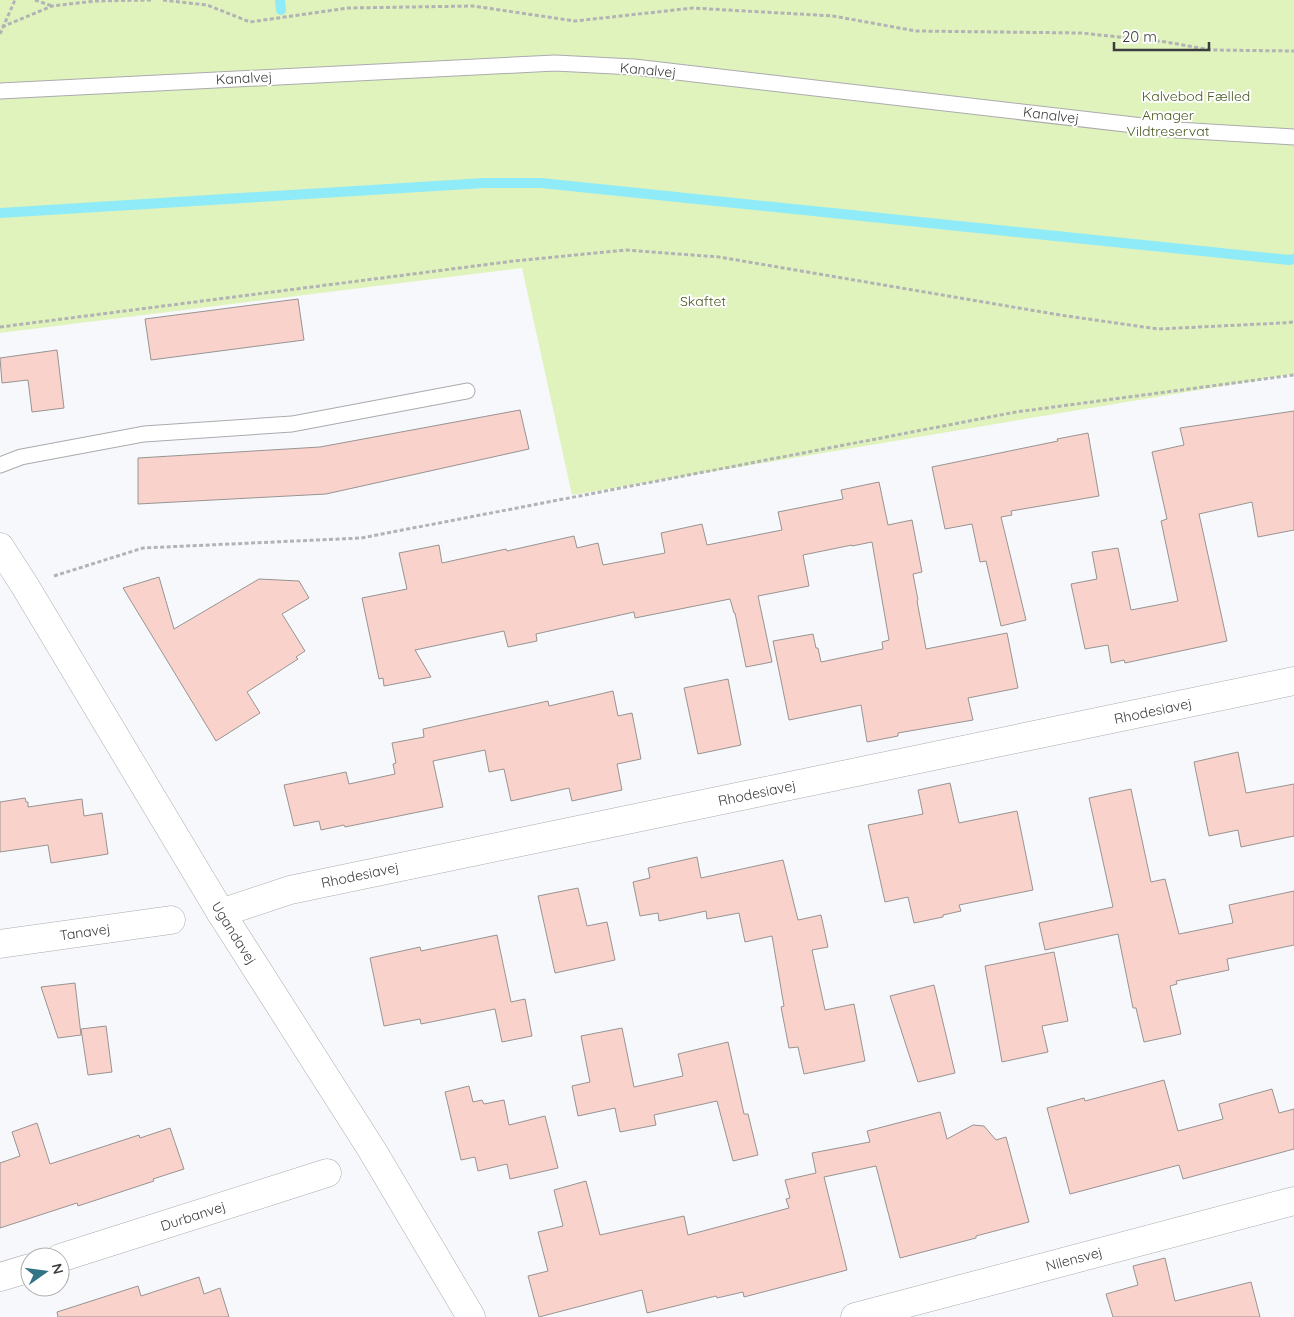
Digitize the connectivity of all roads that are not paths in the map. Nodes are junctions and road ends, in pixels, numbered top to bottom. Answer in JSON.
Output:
{"nodes":[{"id":1,"x":0,"y":91,"type":"edge"},
{"id":2,"x":1294,"y":137,"type":"edge"},
{"id":3,"x":467,"y":391,"type":"dead end"},
{"id":4,"x":0,"y":465,"type":"edge"},
{"id":5,"x":0,"y":547,"type":"edge"},
{"id":6,"x":1294,"y":681,"type":"edge"},
{"id":7,"x":221,"y":913,"type":"junction"},
{"id":8,"x":171,"y":920,"type":"dead end"},
{"id":9,"x":0,"y":944,"type":"edge"},
{"id":10,"x":327,"y":1173,"type":"dead end"},
{"id":11,"x":1294,"y":1201,"type":"edge"},
{"id":12,"x":70,"y":1255,"type":"edge"},
{"id":13,"x":20,"y":1271,"type":"edge"},
{"id":14,"x":0,"y":1277,"type":"edge"},
{"id":15,"x":471,"y":1317,"type":"edge"},
{"id":16,"x":854,"y":1317,"type":"edge"}],
"edges":[{"from":1,"to":2,"type":"lane","name":"Kanalvej"},
{"from":3,"to":4,"type":"lane"},
{"from":5,"to":7,"type":"street","name":"Ugandavej"},
{"from":6,"to":7,"type":"street","name":"Rhodesiavej"},
{"from":7,"to":15,"type":"street","name":"Ugandavej"},
{"from":8,"to":9,"type":"street","name":"Tanavej"},
{"from":10,"to":12,"type":"street","name":"Durbanvej"},
{"from":11,"to":16,"type":"street","name":"Nilensvej"},
{"from":13,"to":14,"type":"street"}]}
